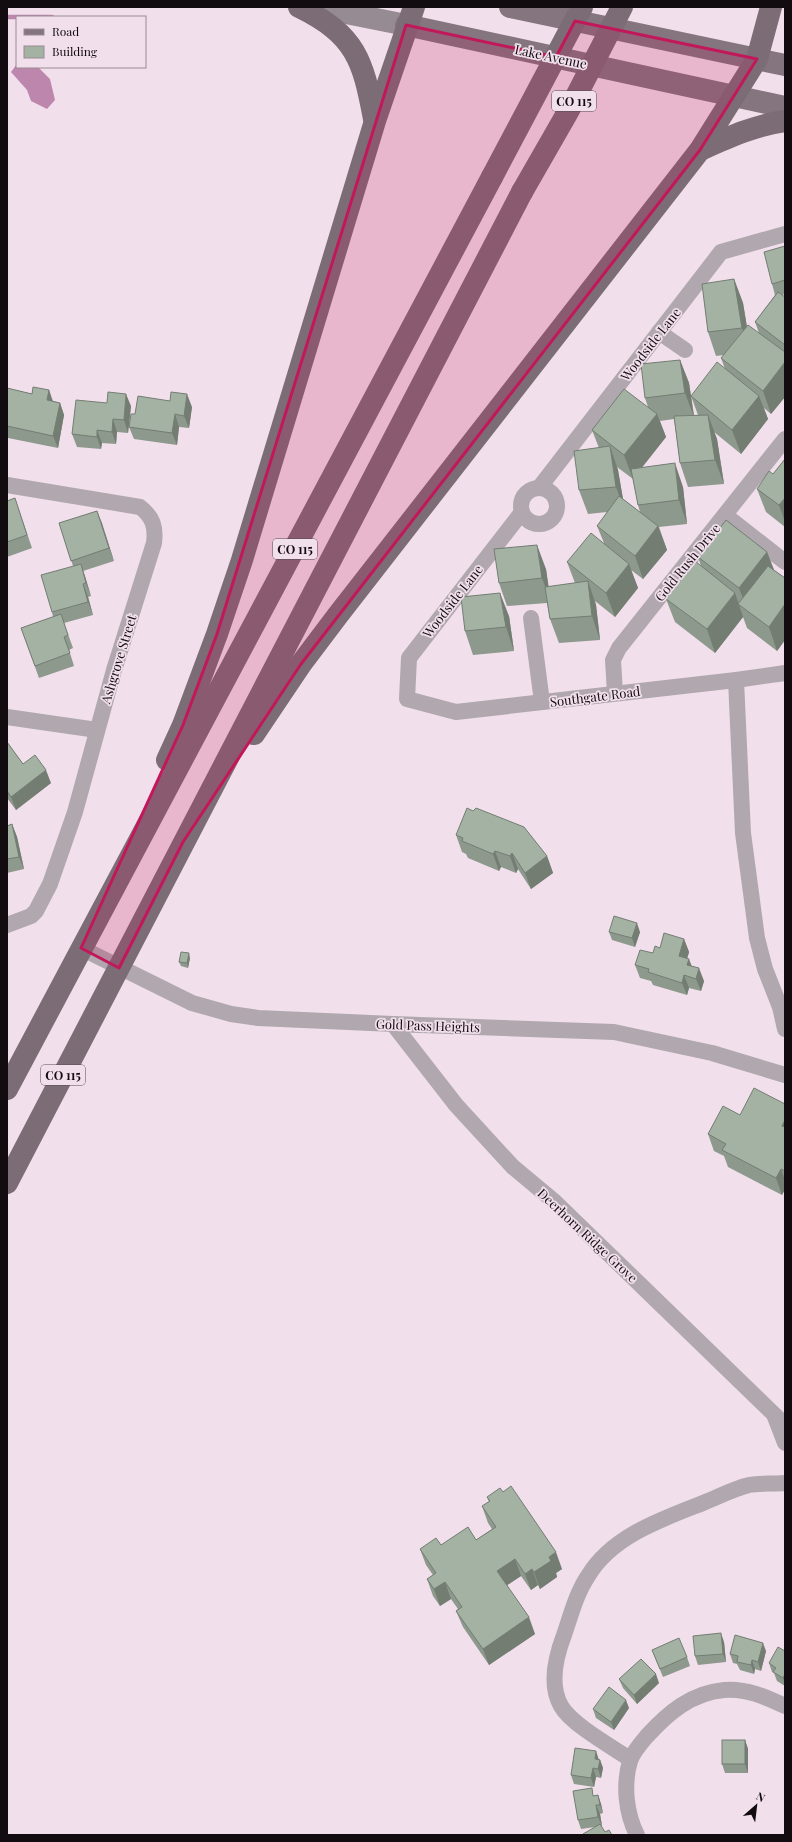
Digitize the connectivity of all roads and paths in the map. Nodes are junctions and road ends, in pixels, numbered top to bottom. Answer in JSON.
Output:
{"nodes":[{"id":1,"x":299,"y":7,"type":"edge"},
{"id":2,"x":316,"y":7,"type":"edge"},
{"id":3,"x":510,"y":7,"type":"edge"},
{"id":4,"x":582,"y":7,"type":"edge"},
{"id":5,"x":622,"y":7,"type":"edge"},
{"id":6,"x":771,"y":7,"type":"edge"},
{"id":7,"x":410,"y":16,"type":"edge"},
{"id":8,"x":757,"y":59,"type":"junction"},
{"id":9,"x":785,"y":66,"type":"edge"},
{"id":10,"x":736,"y":96,"type":"junction"},
{"id":11,"x":785,"y":107,"type":"edge"},
{"id":12,"x":375,"y":121,"type":"junction"},
{"id":13,"x":785,"y":121,"type":"edge"},
{"id":14,"x":700,"y":150,"type":"junction"},
{"id":15,"x":785,"y":234,"type":"edge"},
{"id":16,"x":660,"y":332,"type":"junction"},
{"id":17,"x":685,"y":350,"type":"dead end"},
{"id":18,"x":785,"y":440,"type":"edge"},
{"id":19,"x":7,"y":485,"type":"edge"},
{"id":20,"x":539,"y":488,"type":"junction"},
{"id":21,"x":522,"y":512,"type":"junction"},
{"id":22,"x":725,"y":515,"type":"junction"},
{"id":23,"x":785,"y":562,"type":"edge"},
{"id":24,"x":531,"y":618,"type":"dead end"},
{"id":25,"x":785,"y":673,"type":"edge"},
{"id":26,"x":736,"y":680,"type":"junction"},
{"id":27,"x":615,"y":693,"type":"junction"},
{"id":28,"x":406,"y":699,"type":"joint"},
{"id":29,"x":542,"y":702,"type":"junction"},
{"id":30,"x":7,"y":717,"type":"edge"},
{"id":31,"x":97,"y":730,"type":"junction"},
{"id":32,"x":183,"y":842,"type":"junction"},
{"id":33,"x":96,"y":920,"type":"junction"},
{"id":34,"x":7,"y":924,"type":"edge"},
{"id":35,"x":81,"y":948,"type":"junction"},
{"id":36,"x":119,"y":968,"type":"junction"},
{"id":37,"x":393,"y":1024,"type":"junction"},
{"id":38,"x":785,"y":1029,"type":"edge"},
{"id":39,"x":785,"y":1075,"type":"edge"},
{"id":40,"x":7,"y":1089,"type":"edge"},
{"id":41,"x":7,"y":1182,"type":"edge"},
{"id":42,"x":780,"y":1420,"type":"edge"},
{"id":43,"x":785,"y":1442,"type":"edge"},
{"id":44,"x":785,"y":1483,"type":"edge"},
{"id":45,"x":785,"y":1706,"type":"edge"},
{"id":46,"x":630,"y":1760,"type":"junction"},
{"id":47,"x":637,"y":1835,"type":"edge"}],
"edges":[{"from":1,"to":12,"type":"highway"},
{"from":2,"to":7,"type":"main road","name":"Lake Avenue"},
{"from":3,"to":8,"type":"main road"},
{"from":4,"to":33,"type":"highway","number":"CO 115","bridge":true},
{"from":5,"to":32,"type":"highway","number":"CO 115","bridge":true},
{"from":6,"to":8,"type":"highway"},
{"from":7,"to":10,"type":"main road","name":"Lake Avenue"},
{"from":7,"to":12,"type":"highway"},
{"from":8,"to":9,"type":"main road"},
{"from":8,"to":10,"type":"highway"},
{"from":10,"to":11,"type":"main road","name":"Lake Avenue"},
{"from":10,"to":14,"type":"highway"},
{"from":12,"to":33,"type":"highway"},
{"from":13,"to":14,"type":"highway"},
{"from":14,"to":32,"type":"highway"},
{"from":15,"to":16,"type":"street","name":"Woodside Lane"},
{"from":16,"to":17,"type":"street"},
{"from":16,"to":20,"type":"street","name":"Woodside Lane"},
{"from":18,"to":22,"type":"street","name":"Gold Rush Drive"},
{"from":19,"to":31,"type":"street","name":"Ashgrove Street"},
{"from":20,"to":21,"type":"street"},
{"from":20,"to":21,"type":"street"},
{"from":21,"to":28,"type":"street","name":"Woodside Lane"},
{"from":22,"to":23,"type":"street"},
{"from":22,"to":27,"type":"street","name":"Gold Rush Drive"},
{"from":24,"to":29,"type":"street"},
{"from":25,"to":26,"type":"street","name":"Southgate Road"},
{"from":26,"to":27,"type":"street","name":"Southgate Road"},
{"from":26,"to":38,"type":"street"},
{"from":27,"to":29,"type":"street","name":"Southgate Road"},
{"from":28,"to":29,"type":"street","name":"Southgate Road"},
{"from":30,"to":31,"type":"street"},
{"from":31,"to":34,"type":"street","name":"Ashgrove Street"},
{"from":32,"to":36,"type":"highway","number":"CO 115"},
{"from":33,"to":35,"type":"highway","number":"CO 115"},
{"from":35,"to":36,"type":"street","name":"Gold Pass Heights"},
{"from":35,"to":40,"type":"highway","number":"CO 115"},
{"from":36,"to":37,"type":"street","name":"Gold Pass Heights"},
{"from":36,"to":41,"type":"highway","number":"CO 115"},
{"from":37,"to":39,"type":"street","name":"Gold Pass Heights"},
{"from":37,"to":42,"type":"street","name":"Deerhorn Ridge Grove"},
{"from":42,"to":43,"type":"street","name":"Deerhorn Ridge Grove"},
{"from":44,"to":46,"type":"street"},
{"from":45,"to":46,"type":"street"},
{"from":46,"to":47,"type":"street"}]}
